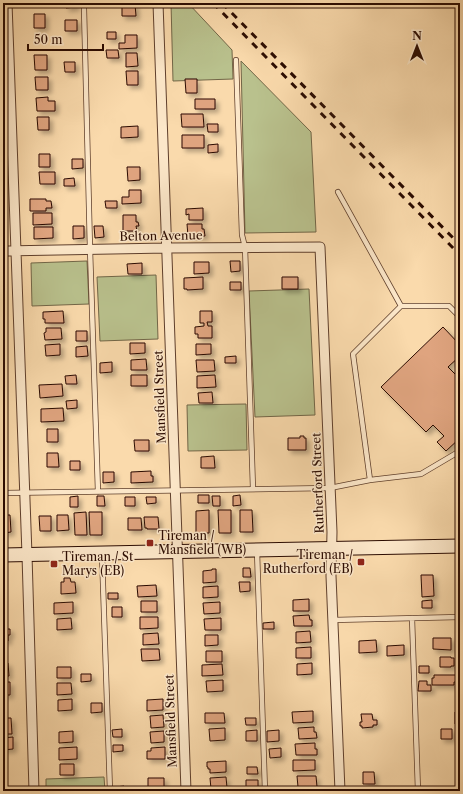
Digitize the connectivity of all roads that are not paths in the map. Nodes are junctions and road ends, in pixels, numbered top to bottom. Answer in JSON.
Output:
{"nodes":[{"id":1,"x":7,"y":3,"type":"edge"},
{"id":2,"x":158,"y":3,"type":"edge"},
{"id":3,"x":84,"y":8,"type":"dead end"},
{"id":4,"x":236,"y":60,"type":"dead end"},
{"id":5,"x":338,"y":192,"type":"dead end"},
{"id":6,"x":245,"y":247,"type":"junction"},
{"id":7,"x":320,"y":247,"type":"joint"},
{"id":8,"x":167,"y":248,"type":"junction"},
{"id":9,"x":90,"y":249,"type":"junction"},
{"id":10,"x":16,"y":250,"type":"junction"},
{"id":11,"x":3,"y":251,"type":"edge"},
{"id":12,"x":401,"y":306,"type":"junction"},
{"id":13,"x":460,"y":317,"type":"edge"},
{"id":14,"x":460,"y":451,"type":"edge"},
{"id":15,"x":370,"y":480,"type":"junction"},
{"id":16,"x":330,"y":488,"type":"junction"},
{"id":17,"x":253,"y":489,"type":"junction"},
{"id":18,"x":175,"y":490,"type":"junction"},
{"id":19,"x":98,"y":492,"type":"junction"},
{"id":20,"x":3,"y":493,"type":"edge"},
{"id":21,"x":25,"y":493,"type":"junction"},
{"id":22,"x":460,"y":546,"type":"edge"},
{"id":23,"x":332,"y":549,"type":"junction"},
{"id":24,"x":257,"y":551,"type":"junction"},
{"id":25,"x":178,"y":552,"type":"junction"},
{"id":26,"x":102,"y":554,"type":"junction"},
{"id":27,"x":27,"y":555,"type":"junction"},
{"id":28,"x":3,"y":556,"type":"edge"},
{"id":29,"x":460,"y":617,"type":"edge"},
{"id":30,"x":412,"y":618,"type":"junction"},
{"id":31,"x":333,"y":620,"type":"junction"},
{"id":32,"x":34,"y":791,"type":"edge"},
{"id":33,"x":110,"y":791,"type":"edge"},
{"id":34,"x":186,"y":791,"type":"edge"},
{"id":35,"x":265,"y":791,"type":"edge"},
{"id":36,"x":340,"y":791,"type":"edge"},
{"id":37,"x":418,"y":791,"type":"edge"}],
"edges":[{"from":1,"to":10,"type":"street"},
{"from":2,"to":8,"type":"street","name":"Mansfield Street"},
{"from":3,"to":9,"type":"lane"},
{"from":4,"to":6,"type":"lane"},
{"from":5,"to":12,"type":"lane"},
{"from":6,"to":7,"type":"street","name":"Belton Avenue"},
{"from":6,"to":8,"type":"street","name":"Belton Avenue"},
{"from":6,"to":17,"type":"lane"},
{"from":7,"to":16,"type":"street","name":"Rutherford Street"},
{"from":8,"to":9,"type":"street","name":"Belton Avenue"},
{"from":8,"to":18,"type":"street","name":"Mansfield Street"},
{"from":9,"to":10,"type":"street","name":"Belton Avenue"},
{"from":9,"to":19,"type":"lane"},
{"from":10,"to":11,"type":"street","name":"Belton Avenue"},
{"from":10,"to":21,"type":"street"},
{"from":12,"to":13,"type":"lane"},
{"from":12,"to":15,"type":"lane"},
{"from":14,"to":15,"type":"lane"},
{"from":15,"to":16,"type":"lane"},
{"from":16,"to":17,"type":"lane"},
{"from":16,"to":23,"type":"street","name":"Rutherford Street"},
{"from":17,"to":18,"type":"lane"},
{"from":18,"to":19,"type":"lane"},
{"from":18,"to":25,"type":"street","name":"Mansfield Street"},
{"from":19,"to":21,"type":"lane"},
{"from":20,"to":21,"type":"lane"},
{"from":21,"to":27,"type":"street"},
{"from":22,"to":23,"type":"street"},
{"from":23,"to":24,"type":"street"},
{"from":23,"to":31,"type":"street","name":"Rutherford Street"},
{"from":24,"to":25,"type":"street"},
{"from":24,"to":35,"type":"lane"},
{"from":25,"to":26,"type":"street"},
{"from":25,"to":34,"type":"street","name":"Mansfield Street"},
{"from":26,"to":27,"type":"street"},
{"from":26,"to":33,"type":"lane"},
{"from":27,"to":28,"type":"street"},
{"from":27,"to":32,"type":"street"},
{"from":29,"to":30,"type":"lane"},
{"from":30,"to":31,"type":"lane"},
{"from":30,"to":37,"type":"lane"},
{"from":31,"to":36,"type":"street","name":"Rutherford Street"}]}
